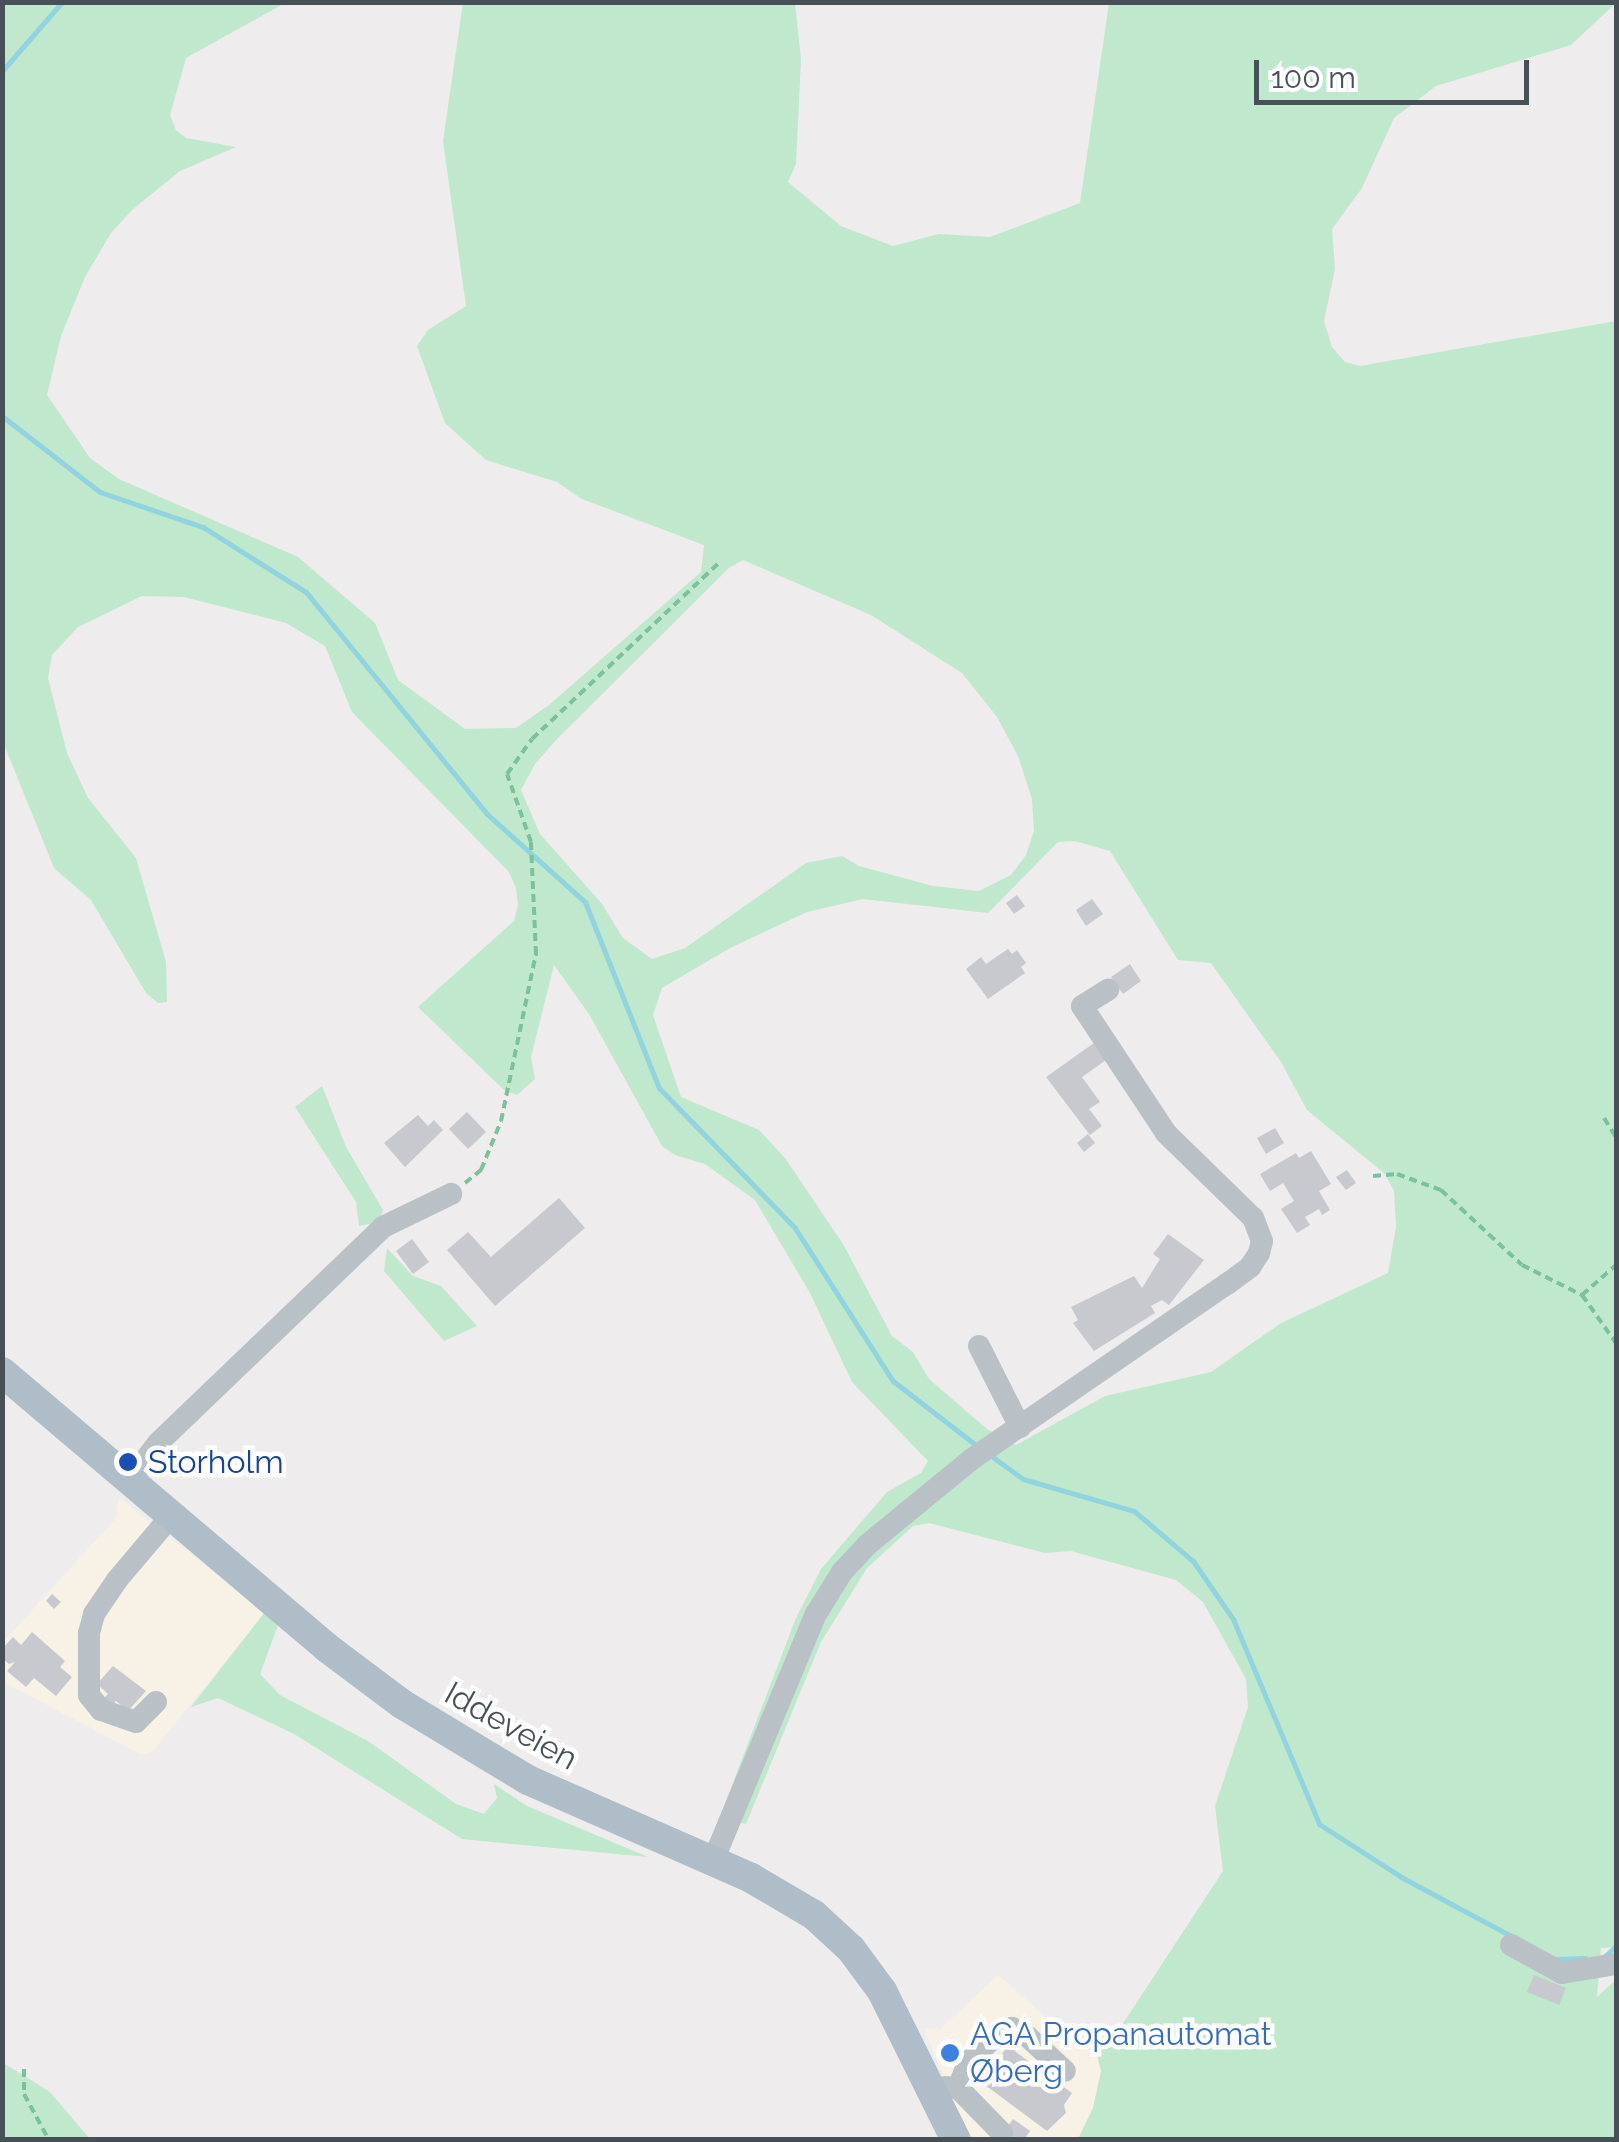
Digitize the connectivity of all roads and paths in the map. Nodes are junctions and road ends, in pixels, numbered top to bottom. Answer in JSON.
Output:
{"nodes":[{"id":1,"x":720,"y":562,"type":"dead end"},
{"id":2,"x":1108,"y":990,"type":"dead end"},
{"id":3,"x":1604,"y":1118,"type":"dead end"},
{"id":4,"x":1616,"y":1137,"type":"edge"},
{"id":5,"x":1373,"y":1176,"type":"dead end"},
{"id":6,"x":451,"y":1194,"type":"joint"},
{"id":7,"x":1616,"y":1265,"type":"edge"},
{"id":8,"x":1582,"y":1295,"type":"junction"},
{"id":9,"x":1616,"y":1343,"type":"edge"},
{"id":10,"x":980,"y":1346,"type":"dead end"},
{"id":11,"x":2,"y":1372,"type":"edge"},
{"id":12,"x":1020,"y":1427,"type":"junction"},
{"id":13,"x":130,"y":1480,"type":"junction"},
{"id":14,"x":171,"y":1516,"type":"junction"},
{"id":15,"x":156,"y":1702,"type":"dead end"},
{"id":16,"x":713,"y":1860,"type":"junction"},
{"id":17,"x":1511,"y":1945,"type":"dead end"},
{"id":18,"x":1616,"y":1964,"type":"edge"},
{"id":19,"x":24,"y":2069,"type":"dead end"},
{"id":20,"x":1065,"y":2071,"type":"dead end"},
{"id":21,"x":943,"y":2086,"type":"junction"},
{"id":22,"x":1002,"y":2133,"type":"dead end"},
{"id":23,"x":49,"y":2140,"type":"edge"},
{"id":24,"x":956,"y":2140,"type":"edge"}],
"edges":[{"from":1,"to":6,"type":"path"},
{"from":2,"to":12,"type":"street"},
{"from":3,"to":4,"type":"path"},
{"from":5,"to":8,"type":"path"},
{"from":6,"to":13,"type":"street"},
{"from":7,"to":8,"type":"path"},
{"from":8,"to":9,"type":"path"},
{"from":10,"to":12,"type":"street"},
{"from":11,"to":13,"type":"main road","name":"Iddeveien"},
{"from":12,"to":16,"type":"street"},
{"from":13,"to":14,"type":"main road","name":"Iddeveien"},
{"from":14,"to":15,"type":"street"},
{"from":14,"to":16,"type":"main road","name":"Iddeveien"},
{"from":16,"to":21,"type":"main road","name":"Iddeveien"},
{"from":17,"to":18,"type":"street"},
{"from":19,"to":23,"type":"path"},
{"from":20,"to":21,"type":"street"},
{"from":21,"to":22,"type":"street"},
{"from":21,"to":24,"type":"main road","name":"Iddeveien"}]}
